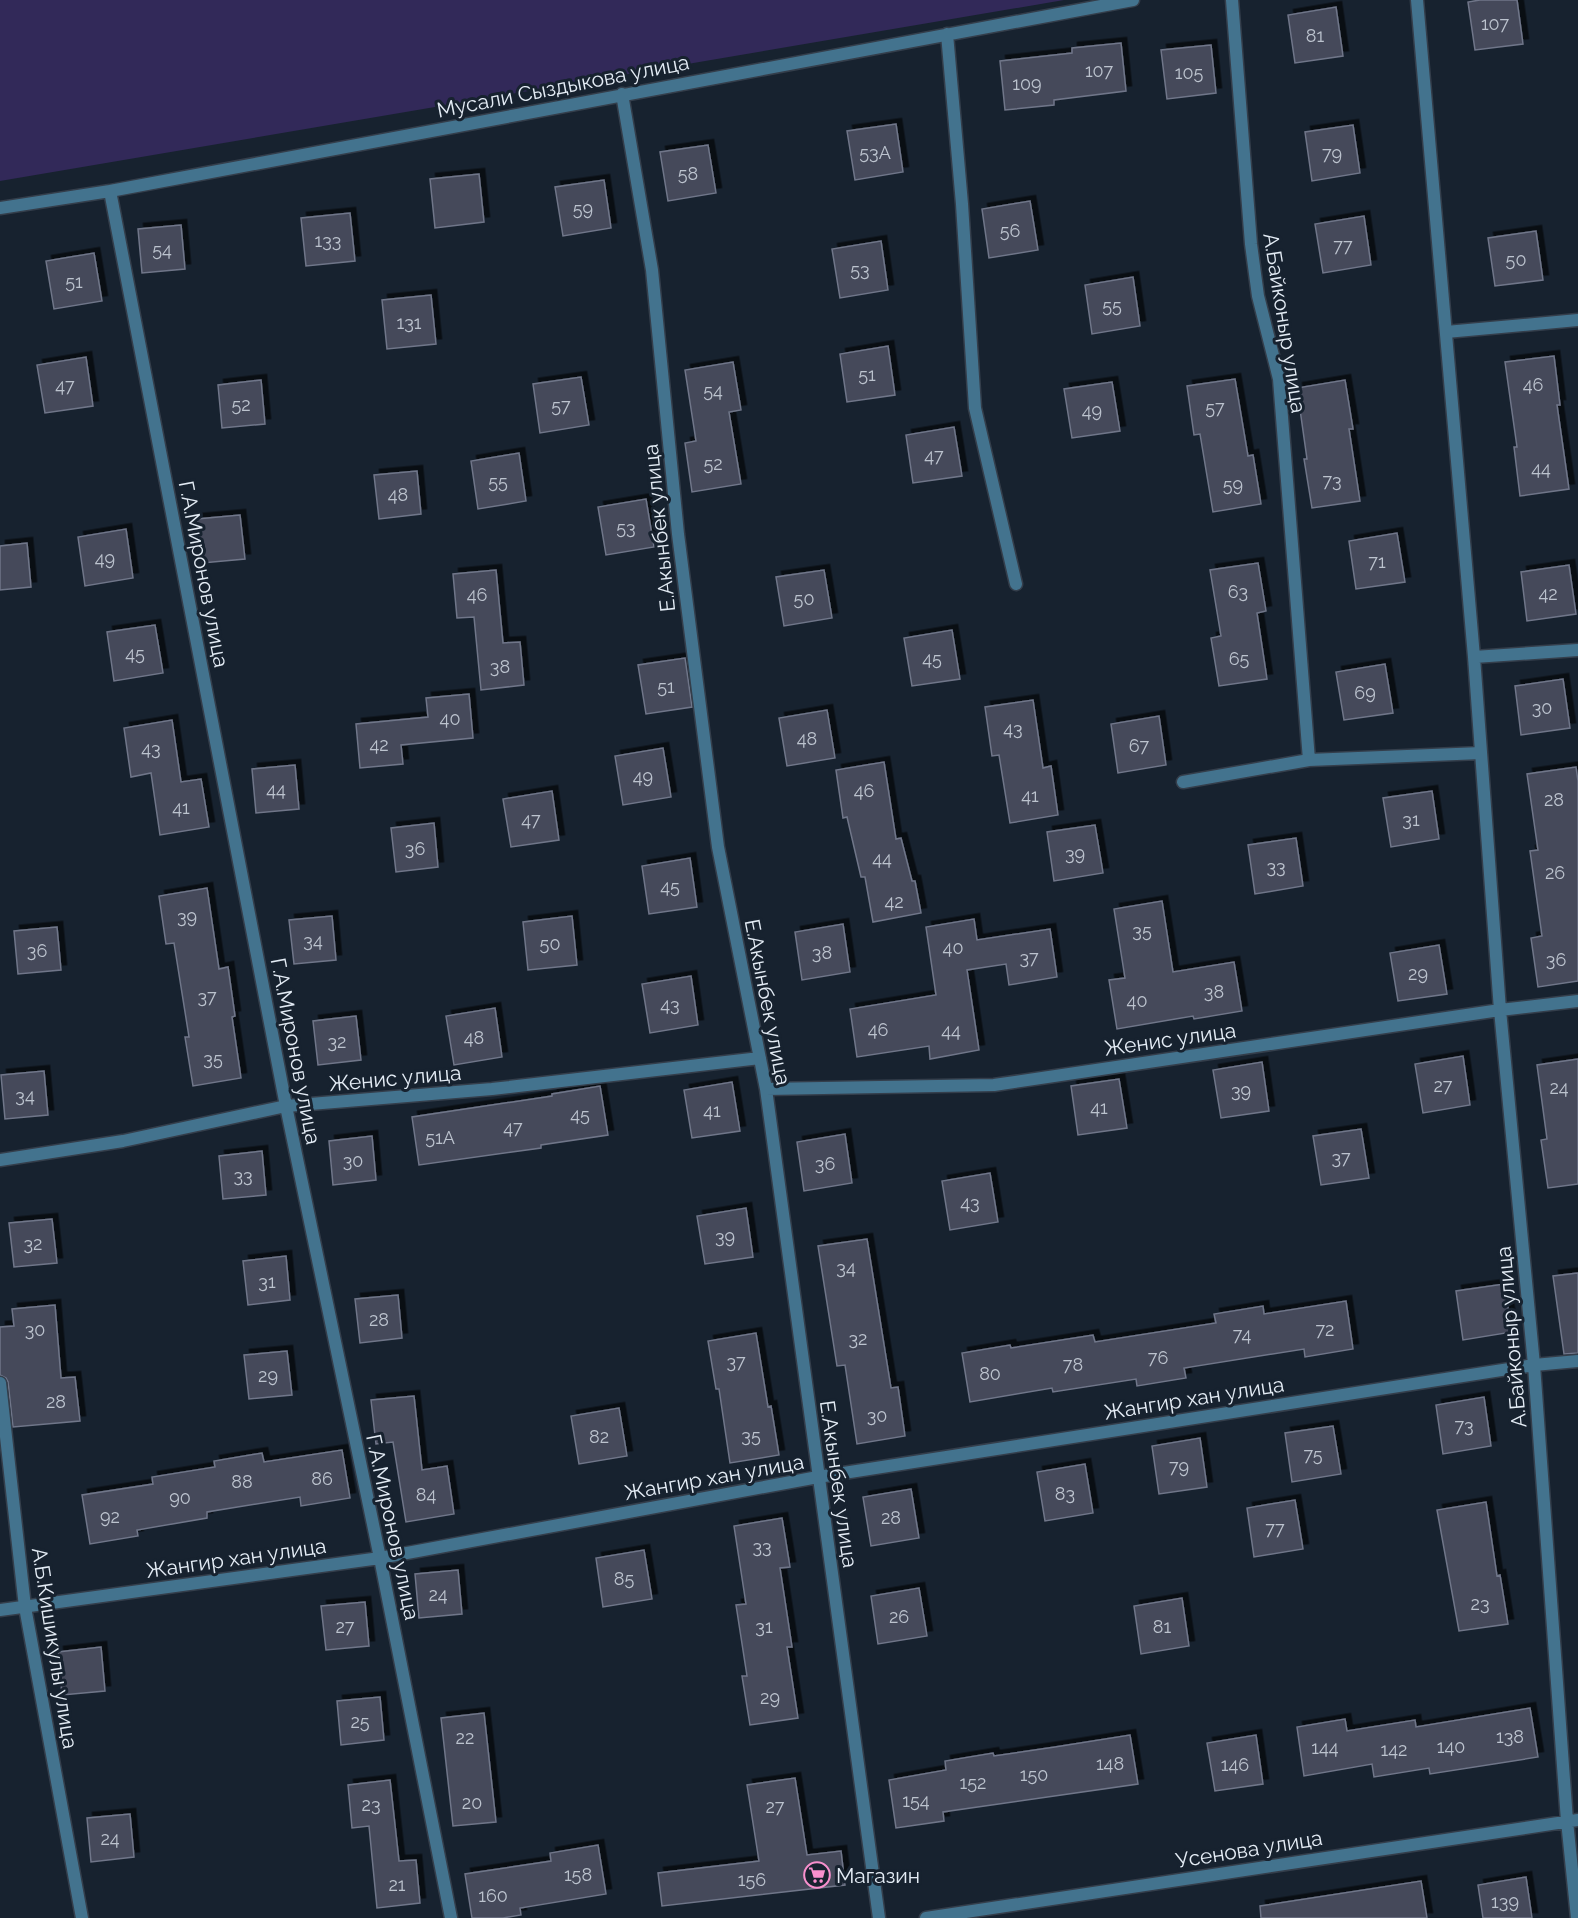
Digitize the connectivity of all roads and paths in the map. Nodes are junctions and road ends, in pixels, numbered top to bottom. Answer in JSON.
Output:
{"nodes":[{"id":1,"x":1133,"y":0,"type":"edge"},
{"id":2,"x":1232,"y":0,"type":"edge"},
{"id":3,"x":1417,"y":0,"type":"edge"},
{"id":4,"x":948,"y":34,"type":"junction"},
{"id":5,"x":622,"y":94,"type":"junction"},
{"id":6,"x":110,"y":191,"type":"junction"},
{"id":7,"x":0,"y":208,"type":"edge"},
{"id":8,"x":1578,"y":320,"type":"edge"},
{"id":9,"x":1446,"y":332,"type":"junction"},
{"id":10,"x":1016,"y":584,"type":"dead end"},
{"id":11,"x":1578,"y":650,"type":"edge"},
{"id":12,"x":1474,"y":657,"type":"junction"},
{"id":13,"x":1481,"y":753,"type":"junction"},
{"id":14,"x":1309,"y":760,"type":"junction"},
{"id":15,"x":1183,"y":782,"type":"dead end"},
{"id":16,"x":1578,"y":1001,"type":"edge"},
{"id":17,"x":1500,"y":1010,"type":"junction"},
{"id":18,"x":760,"y":1058,"type":"junction"},
{"id":19,"x":766,"y":1089,"type":"junction"},
{"id":20,"x":286,"y":1107,"type":"junction"},
{"id":21,"x":0,"y":1160,"type":"edge"},
{"id":22,"x":1578,"y":1360,"type":"edge"},
{"id":23,"x":1534,"y":1365,"type":"junction"},
{"id":24,"x":0,"y":1383,"type":"edge"},
{"id":25,"x":818,"y":1477,"type":"junction"},
{"id":26,"x":380,"y":1558,"type":"junction"},
{"id":27,"x":25,"y":1607,"type":"junction"},
{"id":28,"x":0,"y":1610,"type":"edge"},
{"id":29,"x":1572,"y":1820,"type":"edge"},
{"id":30,"x":82,"y":1918,"type":"edge"},
{"id":31,"x":451,"y":1918,"type":"edge"},
{"id":32,"x":879,"y":1918,"type":"edge"},
{"id":33,"x":926,"y":1918,"type":"edge"},
{"id":34,"x":1577,"y":1918,"type":"edge"}],
"edges":[{"from":1,"to":4,"type":"street","name":"Мусали Сыздыкова улица"},
{"from":2,"to":14,"type":"street","name":"А.Байконыр улица"},
{"from":3,"to":9,"type":"street","name":"А.Байконыр улица"},
{"from":4,"to":5,"type":"street","name":"Мусали Сыздыкова улица"},
{"from":4,"to":10,"type":"street"},
{"from":5,"to":6,"type":"street","name":"Мусали Сыздыкова улица"},
{"from":5,"to":18,"type":"street","name":"Е.Акынбек улица"},
{"from":6,"to":7,"type":"street","name":"Мусали Сыздыкова улица"},
{"from":6,"to":20,"type":"street","name":"Г.А.Миронов улица"},
{"from":8,"to":9,"type":"street"},
{"from":9,"to":12,"type":"street","name":"А.Байконыр улица"},
{"from":11,"to":12,"type":"street"},
{"from":12,"to":13,"type":"street","name":"А.Байконыр улица"},
{"from":13,"to":14,"type":"street"},
{"from":13,"to":17,"type":"street","name":"А.Байконыр улица"},
{"from":14,"to":15,"type":"street"},
{"from":16,"to":17,"type":"street","name":"Женис улица"},
{"from":17,"to":19,"type":"street","name":"Женис улица"},
{"from":17,"to":23,"type":"street","name":"А.Байконыр улица"},
{"from":18,"to":19,"type":"street","name":"Е.Акынбек улица"},
{"from":18,"to":20,"type":"street","name":"Женис улица"},
{"from":19,"to":25,"type":"street","name":"Е.Акынбек улица"},
{"from":20,"to":21,"type":"street","name":"Женис улица"},
{"from":20,"to":26,"type":"street","name":"Г.А.Миронов улица"},
{"from":22,"to":23,"type":"street","name":"Жангир хан улица"},
{"from":23,"to":25,"type":"street","name":"Жангир хан улица"},
{"from":23,"to":29,"type":"street","name":"А.Байконыр улица"},
{"from":24,"to":27,"type":"street","name":"А.Б.Кишикулы улица"},
{"from":25,"to":26,"type":"street","name":"Жангир хан улица"},
{"from":25,"to":32,"type":"street","name":"Е.Акынбек улица"},
{"from":26,"to":27,"type":"street","name":"Жангир хан улица"},
{"from":26,"to":31,"type":"street","name":"Г.А.Миронов улица"},
{"from":27,"to":28,"type":"street","name":"Жангир хан улица"},
{"from":27,"to":30,"type":"street","name":"А.Б.Кишикулы улица"},
{"from":29,"to":33,"type":"street","name":"Усенова улица"},
{"from":29,"to":34,"type":"street","name":"А.Байконыр улица"}]}
